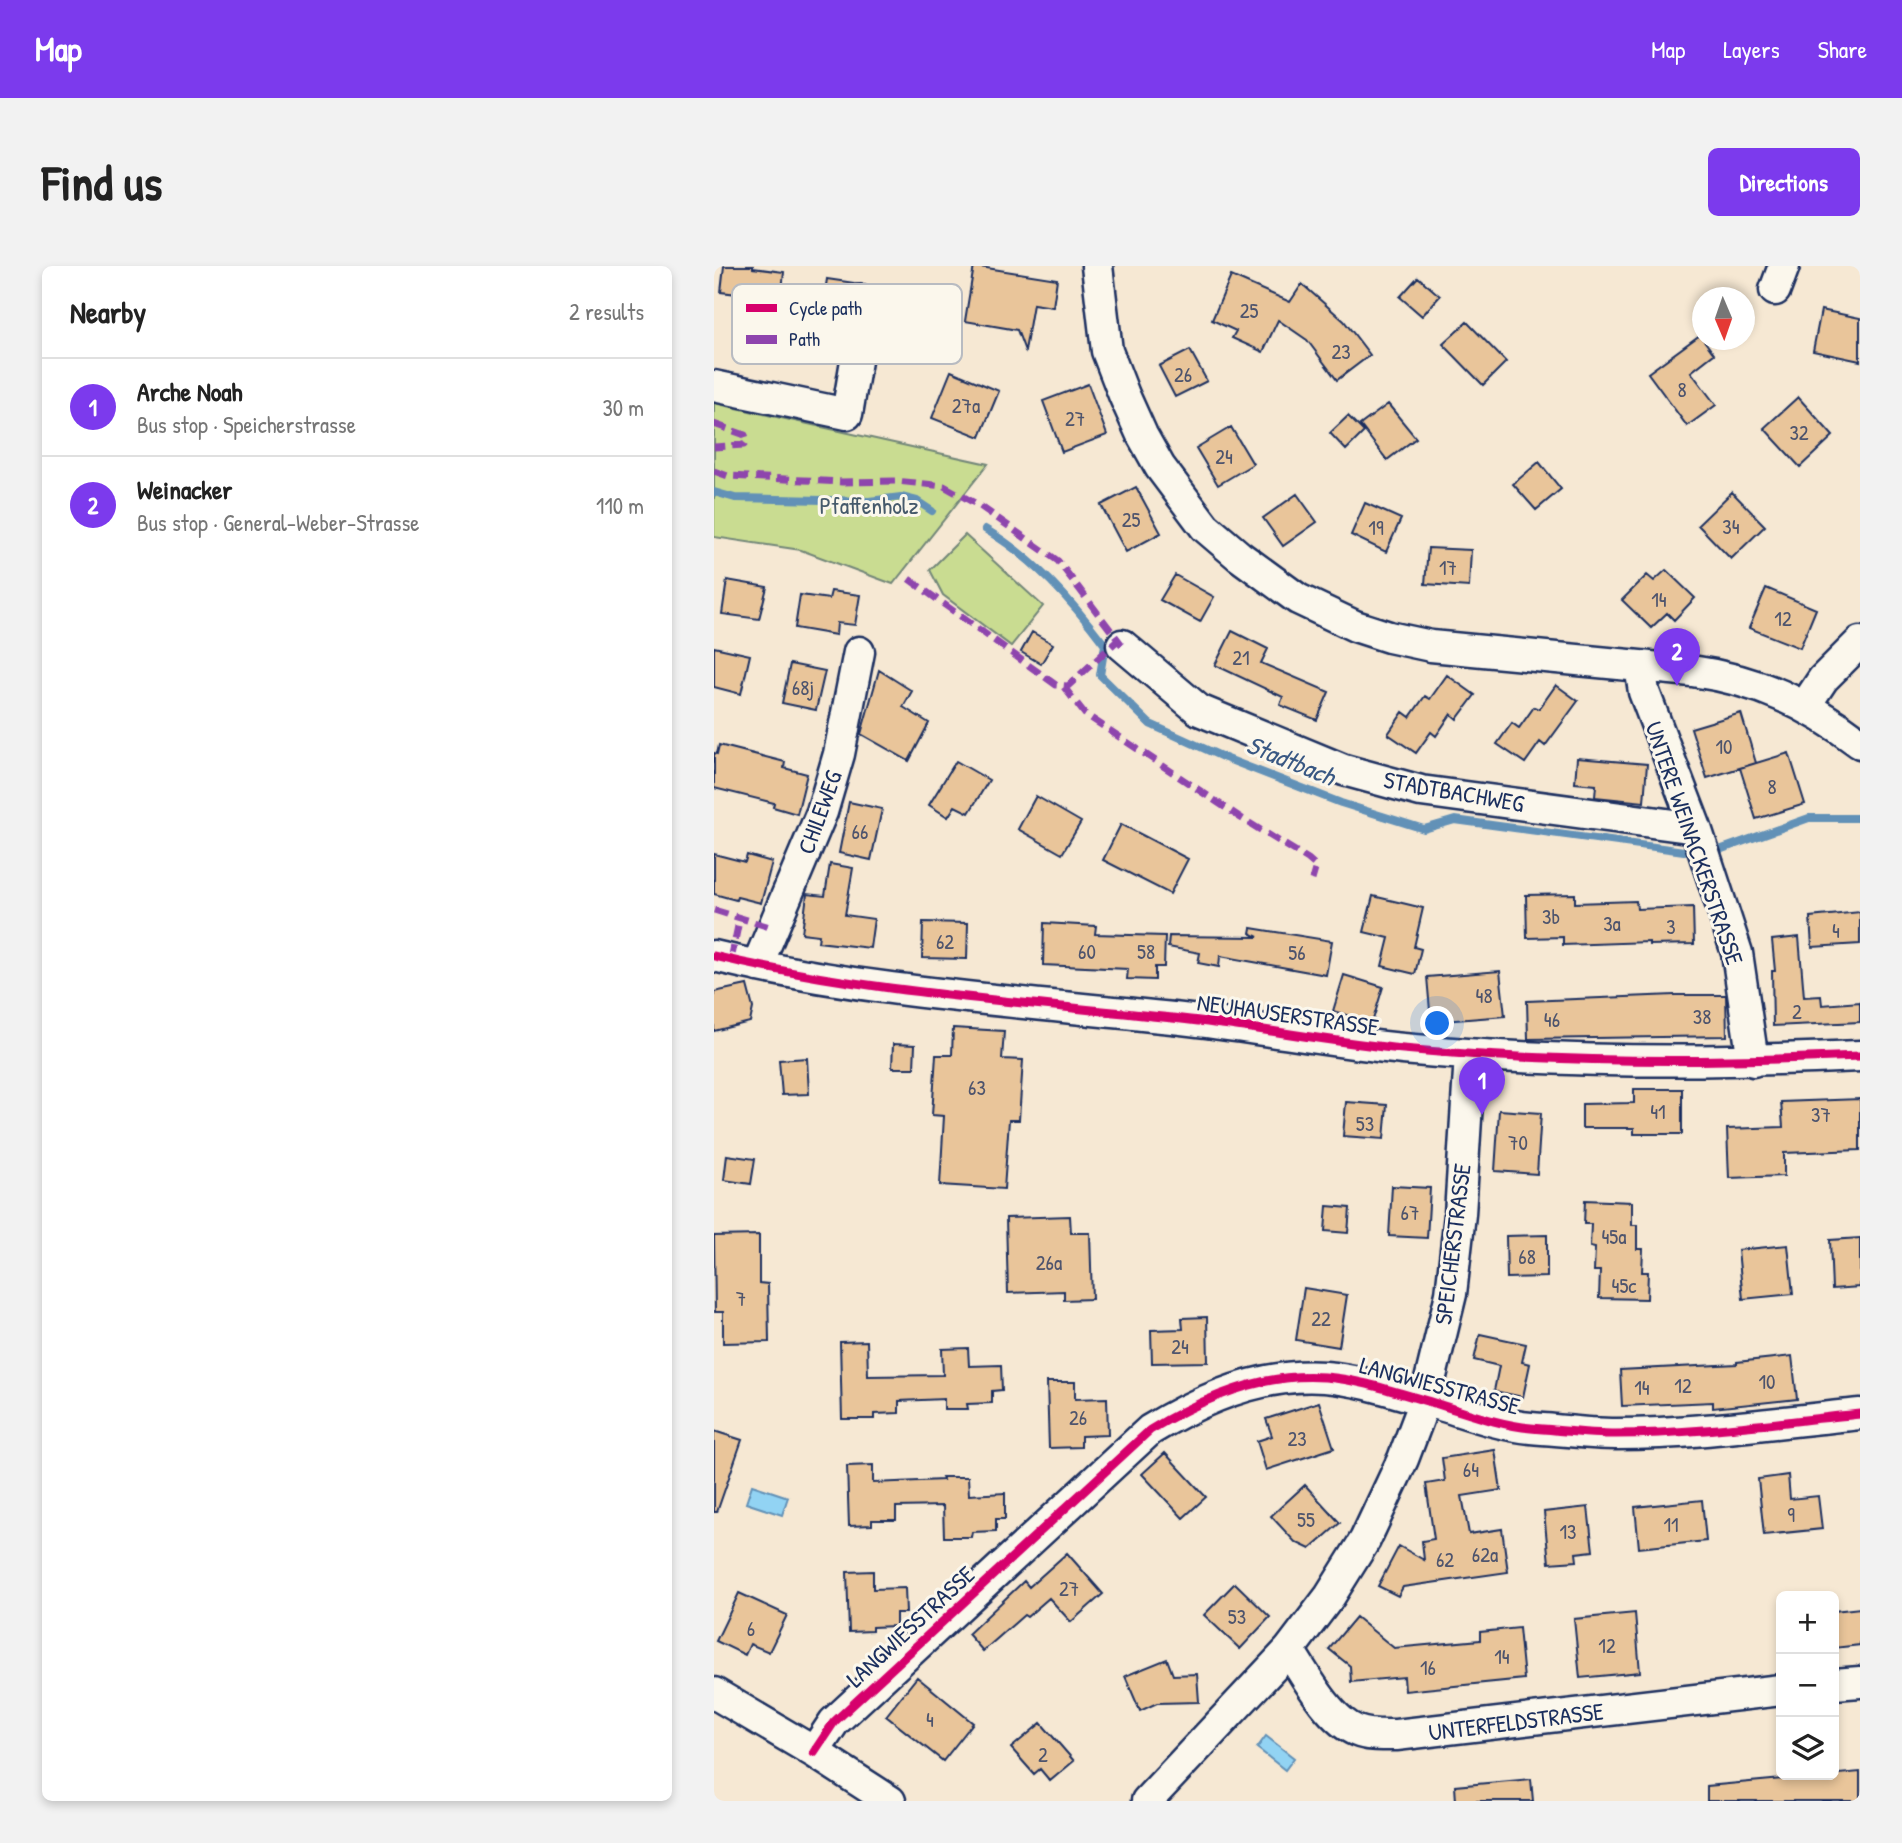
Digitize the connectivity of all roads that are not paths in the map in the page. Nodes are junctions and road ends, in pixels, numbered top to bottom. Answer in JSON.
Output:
{"nodes":[{"id":1,"x":1097,"y":266,"type":"edge"},
{"id":2,"x":855,"y":364,"type":"edge"},
{"id":3,"x":714,"y":386,"type":"edge"},
{"id":4,"x":1860,"y":642,"type":"edge"},
{"id":5,"x":1122,"y":645,"type":"dead end"},
{"id":6,"x":859,"y":652,"type":"dead end"},
{"id":7,"x":1640,"y":666,"type":"junction"},
{"id":8,"x":1805,"y":706,"type":"junction"},
{"id":9,"x":1860,"y":743,"type":"edge"},
{"id":10,"x":1696,"y":828,"type":"junction"},
{"id":11,"x":714,"y":956,"type":"edge"},
{"id":12,"x":757,"y":966,"type":"junction"},
{"id":13,"x":1470,"y":1055,"type":"junction"},
{"id":14,"x":1860,"y":1056,"type":"edge"},
{"id":15,"x":1753,"y":1061,"type":"junction"},
{"id":16,"x":1425,"y":1401,"type":"junction"},
{"id":17,"x":1860,"y":1414,"type":"edge"},
{"id":18,"x":1289,"y":1650,"type":"junction"},
{"id":19,"x":1860,"y":1682,"type":"edge"},
{"id":20,"x":1839,"y":1684,"type":"edge"},
{"id":21,"x":1776,"y":1691,"type":"edge"},
{"id":22,"x":714,"y":1693,"type":"edge"},
{"id":23,"x":814,"y":1752,"type":"junction"},
{"id":24,"x":890,"y":1801,"type":"edge"},
{"id":25,"x":1147,"y":1801,"type":"edge"}],
"edges":[{"from":1,"to":7,"type":"street"},
{"from":2,"to":3,"type":"street"},
{"from":4,"to":8,"type":"street"},
{"from":5,"to":10,"type":"street","name":"STADTBACHWEG"},
{"from":6,"to":12,"type":"street","name":"CHILEWEG"},
{"from":7,"to":8,"type":"street"},
{"from":7,"to":10,"type":"street","name":"UNTERE WEINACKERSTRASSE"},
{"from":8,"to":9,"type":"street"},
{"from":10,"to":15,"type":"street","name":"UNTERE WEINACKERSTRASSE"},
{"from":11,"to":12,"type":"street","name":"NEUHAUSERSTRASSE"},
{"from":12,"to":13,"type":"street","name":"NEUHAUSERSTRASSE"},
{"from":13,"to":15,"type":"street","name":"NEUHAUSERSTRASSE"},
{"from":13,"to":16,"type":"street","name":"SPEICHERSTRASSE"},
{"from":14,"to":15,"type":"street","name":"NEUHAUSERSTRASSE"},
{"from":16,"to":17,"type":"street","name":"LANGWIESSTRASSE"},
{"from":16,"to":18,"type":"street","name":"SPEICHERSTRASSE"},
{"from":16,"to":23,"type":"street","name":"LANGWIESSTRASSE"},
{"from":18,"to":21,"type":"street","name":"UNTERFELDSTRASSE"},
{"from":18,"to":25,"type":"street","name":"SPEICHERSTRASSE"},
{"from":19,"to":20,"type":"street"},
{"from":22,"to":23,"type":"street"},
{"from":23,"to":24,"type":"street"}]}
